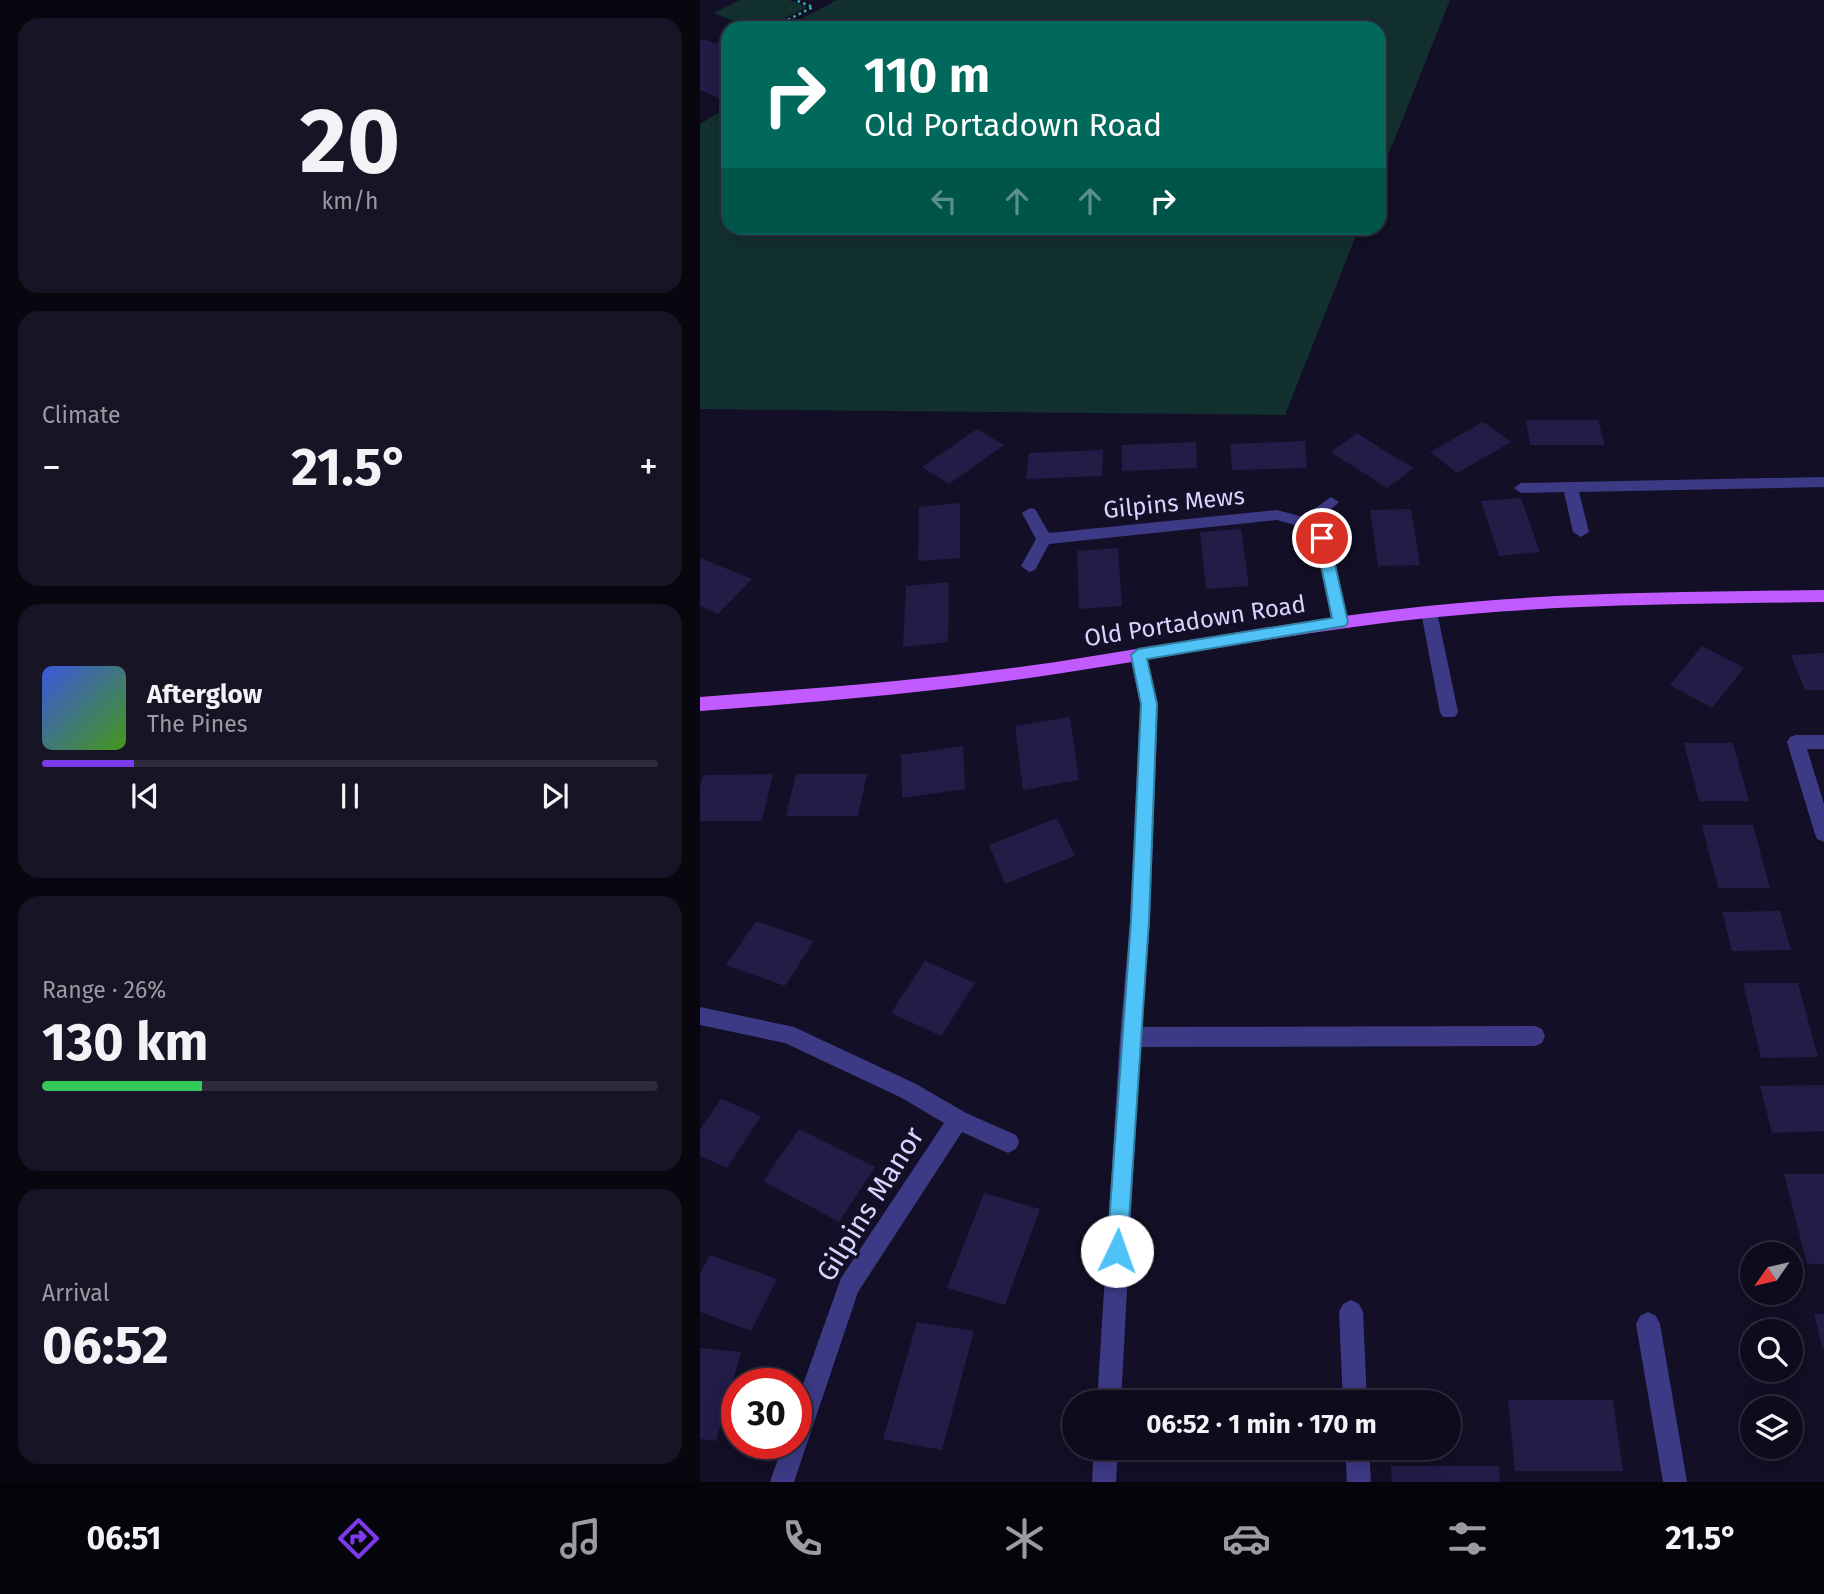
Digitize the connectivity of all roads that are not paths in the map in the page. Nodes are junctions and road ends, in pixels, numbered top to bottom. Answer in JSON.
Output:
{"nodes":[{"id":1,"x":1822,"y":487,"type":"edge"},
{"id":2,"x":1521,"y":488,"type":"dead end"},
{"id":3,"x":1571,"y":489,"type":"junction"},
{"id":4,"x":1331,"y":502,"type":"dead end"},
{"id":5,"x":1030,"y":513,"type":"dead end"},
{"id":6,"x":1306,"y":523,"type":"junction"},
{"id":7,"x":1581,"y":532,"type":"dead end"},
{"id":8,"x":1044,"y":539,"type":"junction"},
{"id":9,"x":1029,"y":566,"type":"dead end"},
{"id":10,"x":1824,"y":596,"type":"edge"},
{"id":11,"x":1429,"y":612,"type":"junction"},
{"id":12,"x":1340,"y":622,"type":"junction"},
{"id":13,"x":1138,"y":655,"type":"junction"},
{"id":14,"x":700,"y":705,"type":"edge"},
{"id":15,"x":1449,"y":712,"type":"dead end"},
{"id":16,"x":1824,"y":742,"type":"edge"},
{"id":17,"x":1824,"y":834,"type":"edge"},
{"id":18,"x":700,"y":1016,"type":"edge"},
{"id":19,"x":1535,"y":1036,"type":"dead end"},
{"id":20,"x":1130,"y":1037,"type":"junction"},
{"id":21,"x":958,"y":1120,"type":"junction"},
{"id":22,"x":1008,"y":1142,"type":"dead end"},
{"id":23,"x":1351,"y":1312,"type":"dead end"},
{"id":24,"x":1648,"y":1324,"type":"dead end"},
{"id":25,"x":1109,"y":1390,"type":"edge"},
{"id":26,"x":1354,"y":1390,"type":"edge"},
{"id":27,"x":812,"y":1395,"type":"edge"},
{"id":28,"x":790,"y":1459,"type":"edge"},
{"id":29,"x":1105,"y":1460,"type":"edge"},
{"id":30,"x":1358,"y":1460,"type":"edge"},
{"id":31,"x":782,"y":1482,"type":"edge"},
{"id":32,"x":1104,"y":1482,"type":"edge"},
{"id":33,"x":1359,"y":1482,"type":"edge"},
{"id":34,"x":1675,"y":1482,"type":"edge"}],
"edges":[{"from":1,"to":3,"type":"street"},
{"from":2,"to":3,"type":"street"},
{"from":3,"to":7,"type":"street"},
{"from":4,"to":6,"type":"street"},
{"from":5,"to":8,"type":"street"},
{"from":6,"to":8,"type":"street","name":"Gilpins Mews"},
{"from":6,"to":12,"type":"street"},
{"from":8,"to":9,"type":"street"},
{"from":10,"to":11,"type":"main road","name":"Old Portadown Road"},
{"from":11,"to":12,"type":"main road","name":"Old Portadown Road"},
{"from":11,"to":15,"type":"street"},
{"from":12,"to":13,"type":"main road","name":"Old Portadown Road"},
{"from":13,"to":14,"type":"main road","name":"Old Portadown Road"},
{"from":13,"to":20,"type":"street"},
{"from":16,"to":17,"type":"street"},
{"from":18,"to":21,"type":"street","name":"Gilpins Manor"},
{"from":19,"to":20,"type":"street"},
{"from":20,"to":25,"type":"street"},
{"from":21,"to":22,"type":"street","name":"Gilpins Manor"},
{"from":21,"to":27,"type":"street","name":"Gilpins Manor"},
{"from":23,"to":26,"type":"street"},
{"from":24,"to":34,"type":"street"},
{"from":28,"to":31,"type":"street","name":"Gilpins Manor"},
{"from":29,"to":32,"type":"street"},
{"from":30,"to":33,"type":"street"}]}
